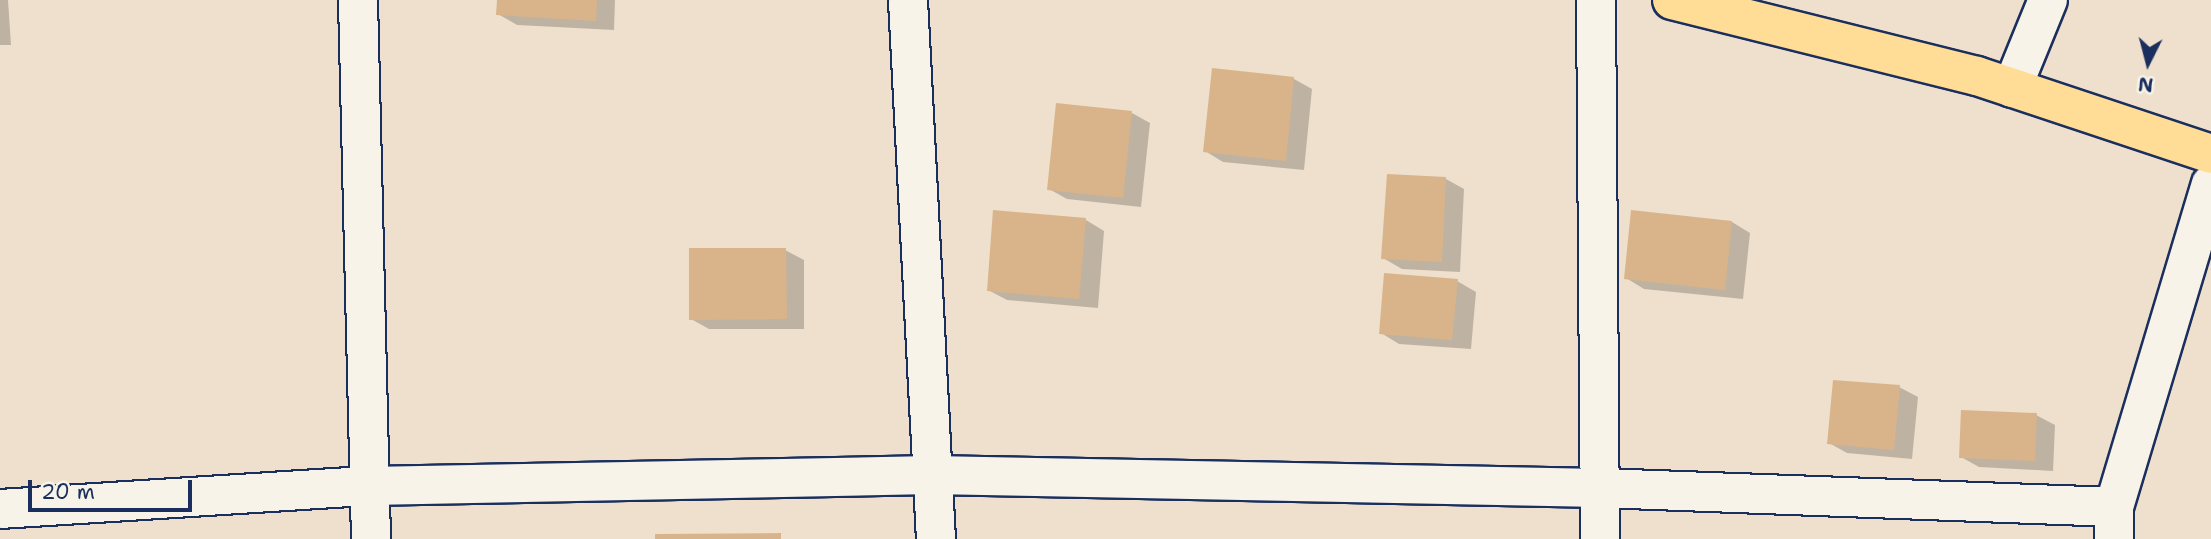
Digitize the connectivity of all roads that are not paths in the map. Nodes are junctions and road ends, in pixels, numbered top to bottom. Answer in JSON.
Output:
{"nodes":[{"id":1,"x":358,"y":0,"type":"edge"},
{"id":2,"x":908,"y":0,"type":"edge"},
{"id":3,"x":1595,"y":0,"type":"edge"},
{"id":4,"x":1672,"y":0,"type":"edge"},
{"id":5,"x":2048,"y":0,"type":"edge"},
{"id":6,"x":2012,"y":88,"type":"junction"},
{"id":7,"x":2211,"y":154,"type":"edge"},
{"id":8,"x":2211,"y":184,"type":"edge"},
{"id":9,"x":932,"y":475,"type":"junction"},
{"id":10,"x":369,"y":486,"type":"junction"},
{"id":11,"x":1601,"y":488,"type":"junction"},
{"id":12,"x":0,"y":509,"type":"edge"},
{"id":13,"x":2114,"y":523,"type":"edge"},
{"id":14,"x":371,"y":539,"type":"edge"},
{"id":15,"x":936,"y":539,"type":"edge"},
{"id":16,"x":1600,"y":539,"type":"edge"}],
"edges":[{"from":1,"to":10,"type":"street"},
{"from":2,"to":9,"type":"street"},
{"from":3,"to":11,"type":"street"},
{"from":4,"to":6,"type":"highway"},
{"from":5,"to":6,"type":"street"},
{"from":6,"to":7,"type":"highway"},
{"from":8,"to":13,"type":"street"},
{"from":9,"to":10,"type":"street"},
{"from":9,"to":11,"type":"street"},
{"from":9,"to":15,"type":"street"},
{"from":10,"to":12,"type":"street"},
{"from":10,"to":14,"type":"street"},
{"from":11,"to":13,"type":"street"},
{"from":11,"to":16,"type":"street"}]}
